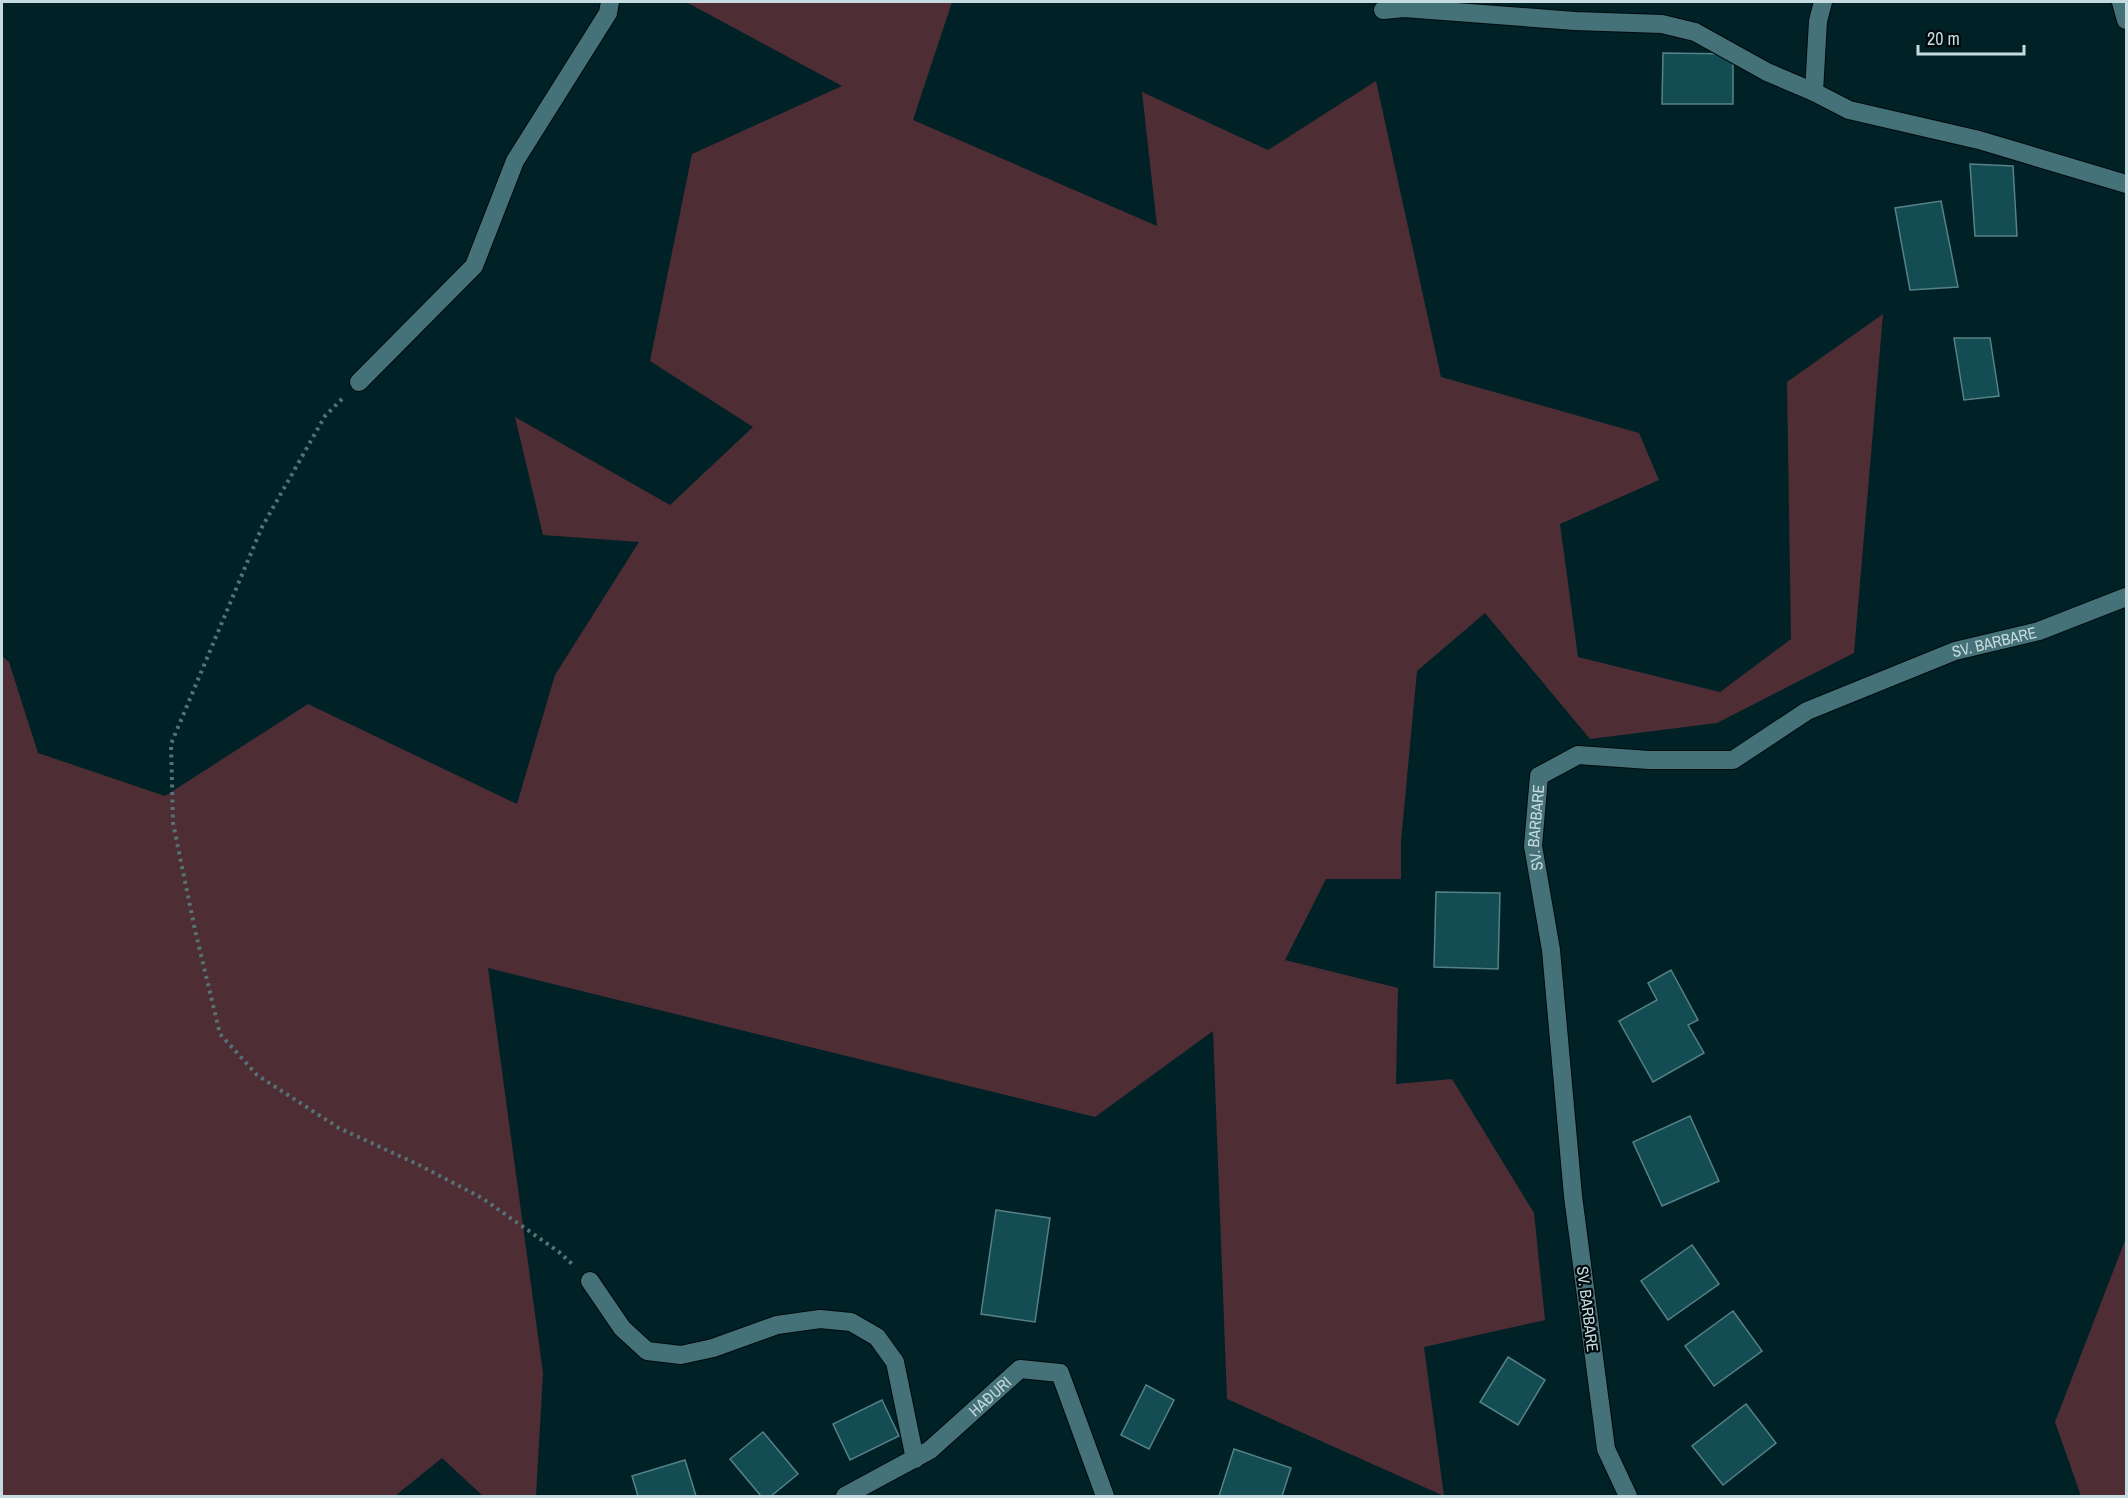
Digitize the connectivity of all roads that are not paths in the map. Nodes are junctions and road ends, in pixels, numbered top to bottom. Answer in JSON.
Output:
{"nodes":[{"id":1,"x":610,"y":2,"type":"edge"},
{"id":2,"x":1823,"y":2,"type":"edge"},
{"id":3,"x":2121,"y":2,"type":"edge"},
{"id":4,"x":1383,"y":10,"type":"dead end"},
{"id":5,"x":2127,"y":20,"type":"edge"},
{"id":6,"x":1814,"y":92,"type":"junction"},
{"id":7,"x":2127,"y":184,"type":"edge"},
{"id":8,"x":359,"y":382,"type":"road end"},
{"id":9,"x":2127,"y":597,"type":"edge"},
{"id":10,"x":590,"y":1281,"type":"road end"},
{"id":11,"x":915,"y":1459,"type":"junction"},
{"id":12,"x":845,"y":1497,"type":"edge"},
{"id":13,"x":1105,"y":1497,"type":"edge"},
{"id":14,"x":1628,"y":1497,"type":"edge"}],
"edges":[{"from":1,"to":8,"type":"street"},
{"from":2,"to":6,"type":"street"},
{"from":3,"to":5,"type":"street"},
{"from":4,"to":6,"type":"street"},
{"from":6,"to":7,"type":"street"},
{"from":9,"to":14,"type":"street","name":"SV. BARBARE"},
{"from":10,"to":11,"type":"street"},
{"from":11,"to":12,"type":"street","name":"HAĐURI"},
{"from":11,"to":13,"type":"street","name":"HAĐURI"}]}
